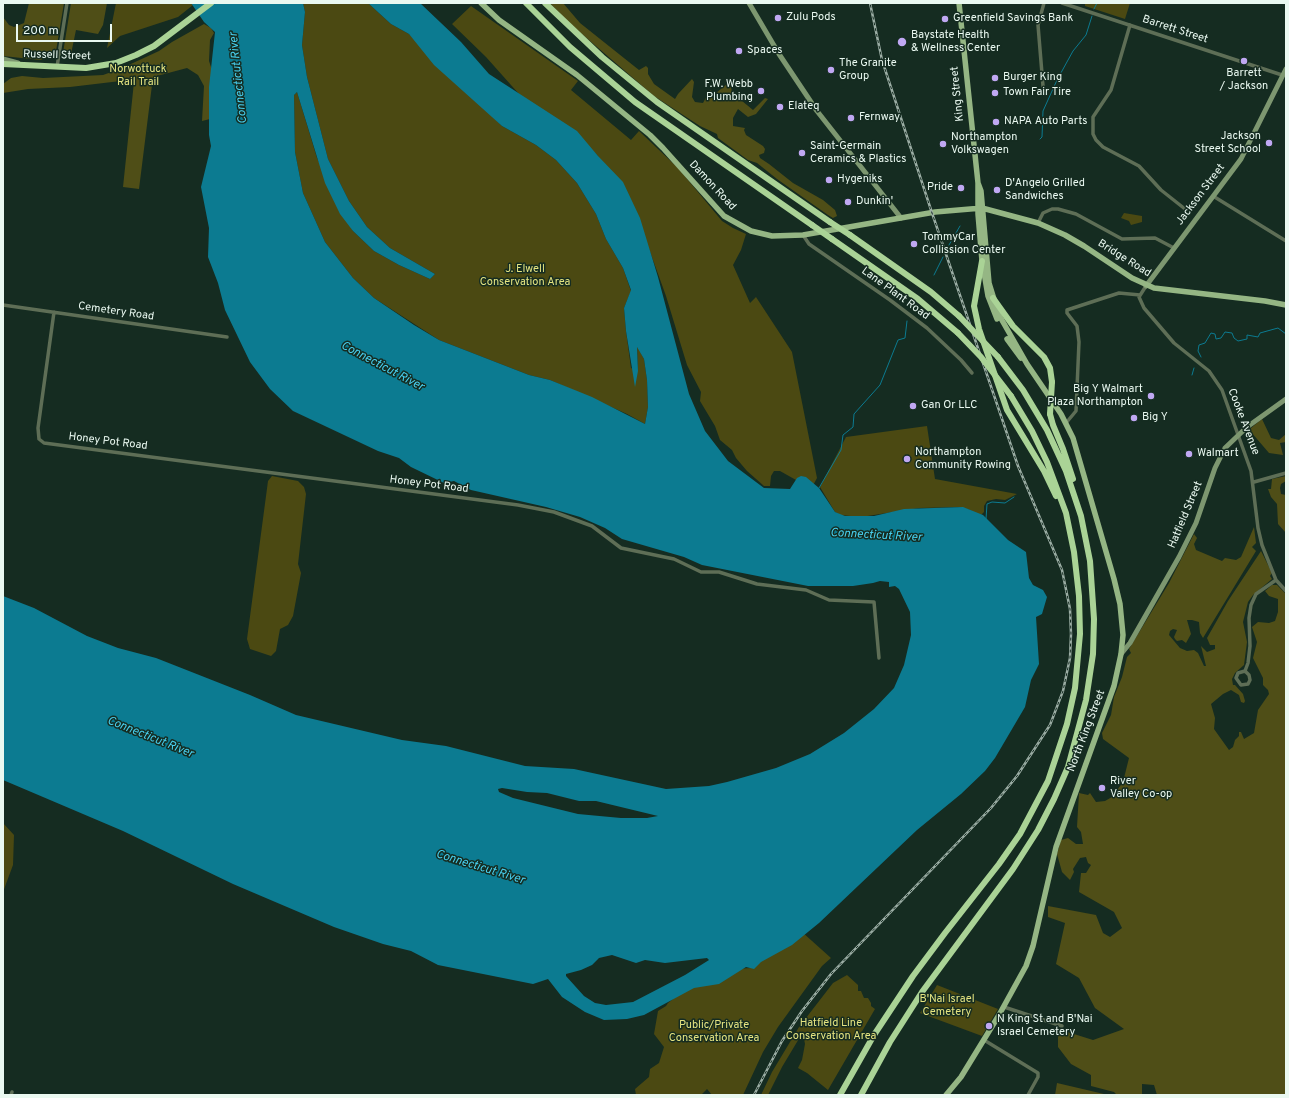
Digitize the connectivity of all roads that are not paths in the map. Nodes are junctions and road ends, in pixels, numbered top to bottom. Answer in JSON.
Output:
{"nodes":[{"id":1,"x":67,"y":3,"type":"edge"},
{"id":2,"x":211,"y":3,"type":"edge"},
{"id":3,"x":481,"y":3,"type":"edge"},
{"id":4,"x":526,"y":3,"type":"edge"},
{"id":5,"x":545,"y":3,"type":"edge"},
{"id":6,"x":749,"y":3,"type":"edge"},
{"id":7,"x":959,"y":3,"type":"edge"},
{"id":8,"x":1044,"y":3,"type":"edge"},
{"id":9,"x":1062,"y":3,"type":"edge"},
{"id":10,"x":1130,"y":26,"type":"junction"},
{"id":11,"x":3,"y":59,"type":"edge"},
{"id":12,"x":3,"y":64,"type":"edge"},
{"id":13,"x":34,"y":66,"type":"junction"},
{"id":14,"x":57,"y":67,"type":"junction"},
{"id":15,"x":1286,"y":69,"type":"edge"},
{"id":16,"x":1282,"y":75,"type":"junction"},
{"id":17,"x":1043,"y":86,"type":"dead end"},
{"id":18,"x":1213,"y":196,"type":"junction"},
{"id":19,"x":980,"y":208,"type":"junction"},
{"id":20,"x":1185,"y":208,"type":"dead end"},
{"id":21,"x":900,"y":218,"type":"junction"},
{"id":22,"x":1038,"y":223,"type":"junction"},
{"id":23,"x":803,"y":235,"type":"junction"},
{"id":24,"x":1286,"y":241,"type":"edge"},
{"id":25,"x":1174,"y":248,"type":"junction"},
{"id":26,"x":982,"y":261,"type":"junction"},
{"id":27,"x":1146,"y":286,"type":"junction"},
{"id":28,"x":1140,"y":295,"type":"junction"},
{"id":29,"x":993,"y":298,"type":"junction"},
{"id":30,"x":3,"y":304,"type":"edge"},
{"id":31,"x":1286,"y":305,"type":"edge"},
{"id":32,"x":54,"y":312,"type":"junction"},
{"id":33,"x":227,"y":337,"type":"dead end"},
{"id":34,"x":1027,"y":364,"type":"junction"},
{"id":35,"x":972,"y":373,"type":"dead end"},
{"id":36,"x":1286,"y":399,"type":"edge"},
{"id":37,"x":1066,"y":423,"type":"junction"},
{"id":38,"x":1238,"y":434,"type":"junction"},
{"id":39,"x":1286,"y":473,"type":"edge"},
{"id":40,"x":1254,"y":482,"type":"junction"},
{"id":41,"x":1080,"y":516,"type":"junction"},
{"id":42,"x":1078,"y":578,"type":"junction"},
{"id":43,"x":1276,"y":580,"type":"junction"},
{"id":44,"x":1286,"y":591,"type":"edge"},
{"id":45,"x":1122,"y":654,"type":"junction"},
{"id":46,"x":878,"y":658,"type":"dead end"},
{"id":47,"x":1245,"y":671,"type":"junction"},
{"id":48,"x":1004,"y":1006,"type":"junction"},
{"id":49,"x":1062,"y":1026,"type":"dead end"},
{"id":50,"x":984,"y":1040,"type":"junction"},
{"id":51,"x":840,"y":1095,"type":"edge"},
{"id":52,"x":861,"y":1095,"type":"edge"},
{"id":53,"x":946,"y":1095,"type":"edge"},
{"id":54,"x":1028,"y":1095,"type":"edge"}],
"edges":[{"from":1,"to":14,"type":"street"},
{"from":2,"to":14,"type":"highway","name":"Russell Street"},
{"from":3,"to":23,"type":"main road","name":"Damon Road"},
{"from":4,"to":42,"type":"highway","bridge":true},
{"from":5,"to":41,"type":"highway","bridge":true},
{"from":6,"to":21,"type":"street"},
{"from":7,"to":19,"type":"main road","name":"King Street"},
{"from":8,"to":17,"type":"street"},
{"from":9,"to":10,"type":"street","name":"Barrett Street"},
{"from":10,"to":16,"type":"street","name":"Barrett Street"},
{"from":10,"to":20,"type":"street"},
{"from":11,"to":13,"type":"street"},
{"from":12,"to":13,"type":"highway","name":"Russell Street"},
{"from":13,"to":14,"type":"highway","name":"Russell Street"},
{"from":15,"to":16,"type":"street","name":"Jackson Street"},
{"from":16,"to":18,"type":"street","name":"Jackson Street"},
{"from":18,"to":24,"type":"street"},
{"from":18,"to":25,"type":"street","name":"Jackson Street"},
{"from":19,"to":21,"type":"main road","name":"Damon Road"},
{"from":19,"to":22,"type":"main road","name":"Bridge Road"},
{"from":19,"to":26,"type":"main road","name":"North King Street"},
{"from":19,"to":29,"type":"main road","name":"North King Street"},
{"from":21,"to":23,"type":"main road","name":"Damon Road"},
{"from":22,"to":25,"type":"street"},
{"from":22,"to":27,"type":"main road","name":"Bridge Road"},
{"from":23,"to":35,"type":"street","name":"Lane Plant Road"},
{"from":25,"to":27,"type":"street","name":"Jackson Street"},
{"from":26,"to":34,"type":"main road","name":"North King Street"},
{"from":26,"to":42,"type":"highway"},
{"from":27,"to":28,"type":"street"},
{"from":27,"to":31,"type":"main road","name":"Bridge Road"},
{"from":28,"to":37,"type":"street"},
{"from":28,"to":38,"type":"street","name":"Cooke Avenue"},
{"from":29,"to":34,"type":"main road","name":"North King Street"},
{"from":29,"to":41,"type":"highway","bridge":true},
{"from":30,"to":32,"type":"street","name":"Cemetery Road"},
{"from":32,"to":33,"type":"street","name":"Cemetery Road"},
{"from":32,"to":46,"type":"street","name":"Honey Pot Road"},
{"from":34,"to":37,"type":"main road","name":"North King Street"},
{"from":36,"to":38,"type":"street","name":"Hatfield Street"},
{"from":37,"to":45,"type":"main road","name":"North King Street"},
{"from":38,"to":40,"type":"street","name":"Cooke Avenue"},
{"from":38,"to":45,"type":"street","name":"Hatfield Street"},
{"from":39,"to":40,"type":"street"},
{"from":40,"to":43,"type":"street","name":"Cooke Avenue"},
{"from":41,"to":52,"type":"highway"},
{"from":42,"to":51,"type":"highway"},
{"from":43,"to":44,"type":"street","name":"Cooke Avenue"},
{"from":43,"to":47,"type":"street"},
{"from":45,"to":48,"type":"main road","name":"North King Street"},
{"from":47,"to":47,"type":"street"},
{"from":48,"to":49,"type":"street"},
{"from":48,"to":50,"type":"main road","name":"North King Street"},
{"from":50,"to":53,"type":"main road","name":"North King Street"},
{"from":50,"to":54,"type":"street"}]}
